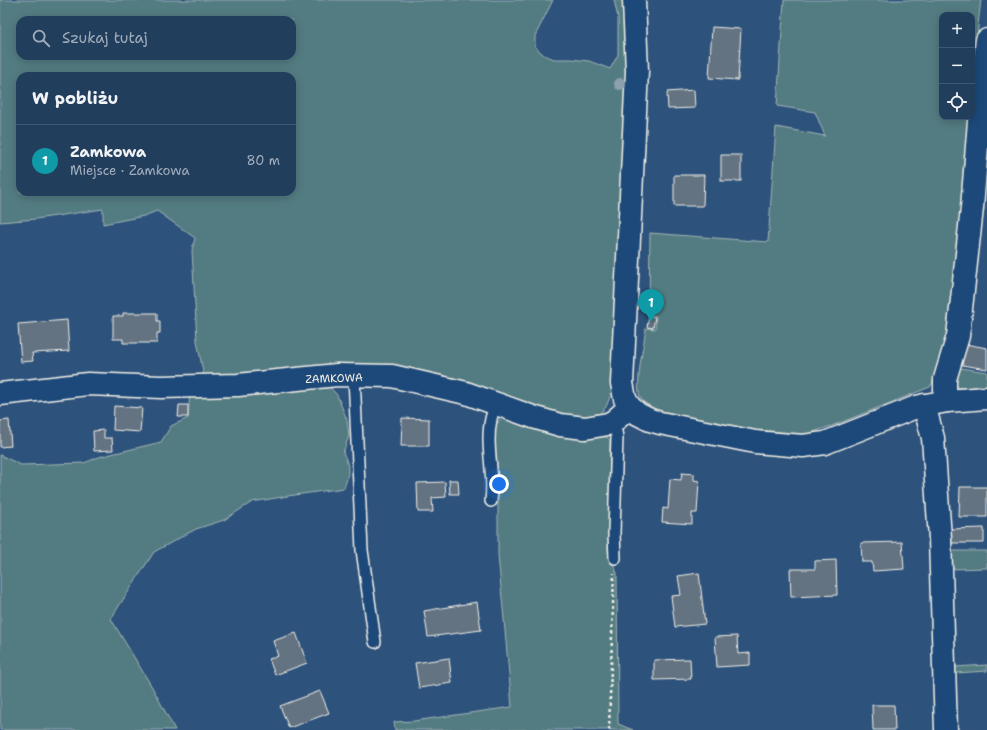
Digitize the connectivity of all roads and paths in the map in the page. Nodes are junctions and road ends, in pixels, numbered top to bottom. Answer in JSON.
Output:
{"nodes":[{"id":1,"x":634,"y":0,"type":"edge"},
{"id":2,"x":987,"y":40,"type":"edge"},
{"id":3,"x":354,"y":376,"type":"junction"},
{"id":4,"x":0,"y":394,"type":"edge"},
{"id":5,"x":987,"y":398,"type":"edge"},
{"id":6,"x":947,"y":401,"type":"junction"},
{"id":7,"x":496,"y":404,"type":"junction"},
{"id":8,"x":924,"y":405,"type":"junction"},
{"id":9,"x":622,"y":414,"type":"junction"},
{"id":10,"x":491,"y":501,"type":"dead end"},
{"id":11,"x":614,"y":558,"type":"joint"},
{"id":12,"x":375,"y":642,"type":"dead end"},
{"id":13,"x":609,"y":730,"type":"edge"},
{"id":14,"x":946,"y":730,"type":"edge"}],
"edges":[{"from":1,"to":9,"type":"street"},
{"from":2,"to":6,"type":"street"},
{"from":3,"to":4,"type":"street","name":"ZAMKOWA"},
{"from":3,"to":7,"type":"street","name":"ZAMKOWA"},
{"from":3,"to":12,"type":"lane"},
{"from":5,"to":6,"type":"street"},
{"from":6,"to":8,"type":"street"},
{"from":7,"to":9,"type":"street","name":"ZAMKOWA"},
{"from":7,"to":10,"type":"lane"},
{"from":8,"to":9,"type":"street"},
{"from":8,"to":14,"type":"street"},
{"from":9,"to":11,"type":"lane"},
{"from":11,"to":13,"type":"path"}]}
